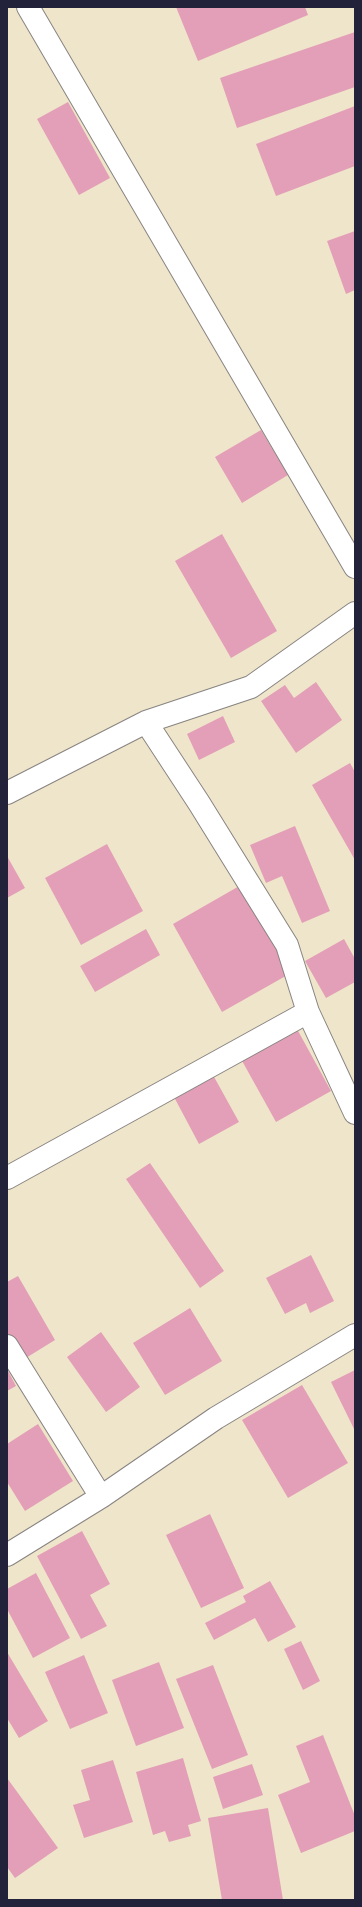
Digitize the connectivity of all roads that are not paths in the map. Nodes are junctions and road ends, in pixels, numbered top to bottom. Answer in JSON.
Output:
{"nodes":[{"id":1,"x":28,"y":7,"type":"edge"},
{"id":2,"x":355,"y":568,"type":"edge"},
{"id":3,"x":355,"y":613,"type":"edge"},
{"id":4,"x":146,"y":722,"type":"junction"},
{"id":5,"x":7,"y":794,"type":"edge"},
{"id":6,"x":308,"y":1012,"type":"junction"},
{"id":7,"x":355,"y":1113,"type":"edge"},
{"id":8,"x":7,"y":1178,"type":"edge"},
{"id":9,"x":355,"y":1335,"type":"edge"},
{"id":10,"x":7,"y":1346,"type":"edge"},
{"id":11,"x":101,"y":1497,"type":"junction"},
{"id":12,"x":7,"y":1555,"type":"edge"}],
"edges":[{"from":1,"to":2,"type":"street"},
{"from":3,"to":4,"type":"street"},
{"from":4,"to":5,"type":"street"},
{"from":4,"to":6,"type":"street"},
{"from":6,"to":7,"type":"street"},
{"from":6,"to":8,"type":"street"},
{"from":9,"to":11,"type":"street"},
{"from":10,"to":11,"type":"street"},
{"from":11,"to":12,"type":"street"}]}
